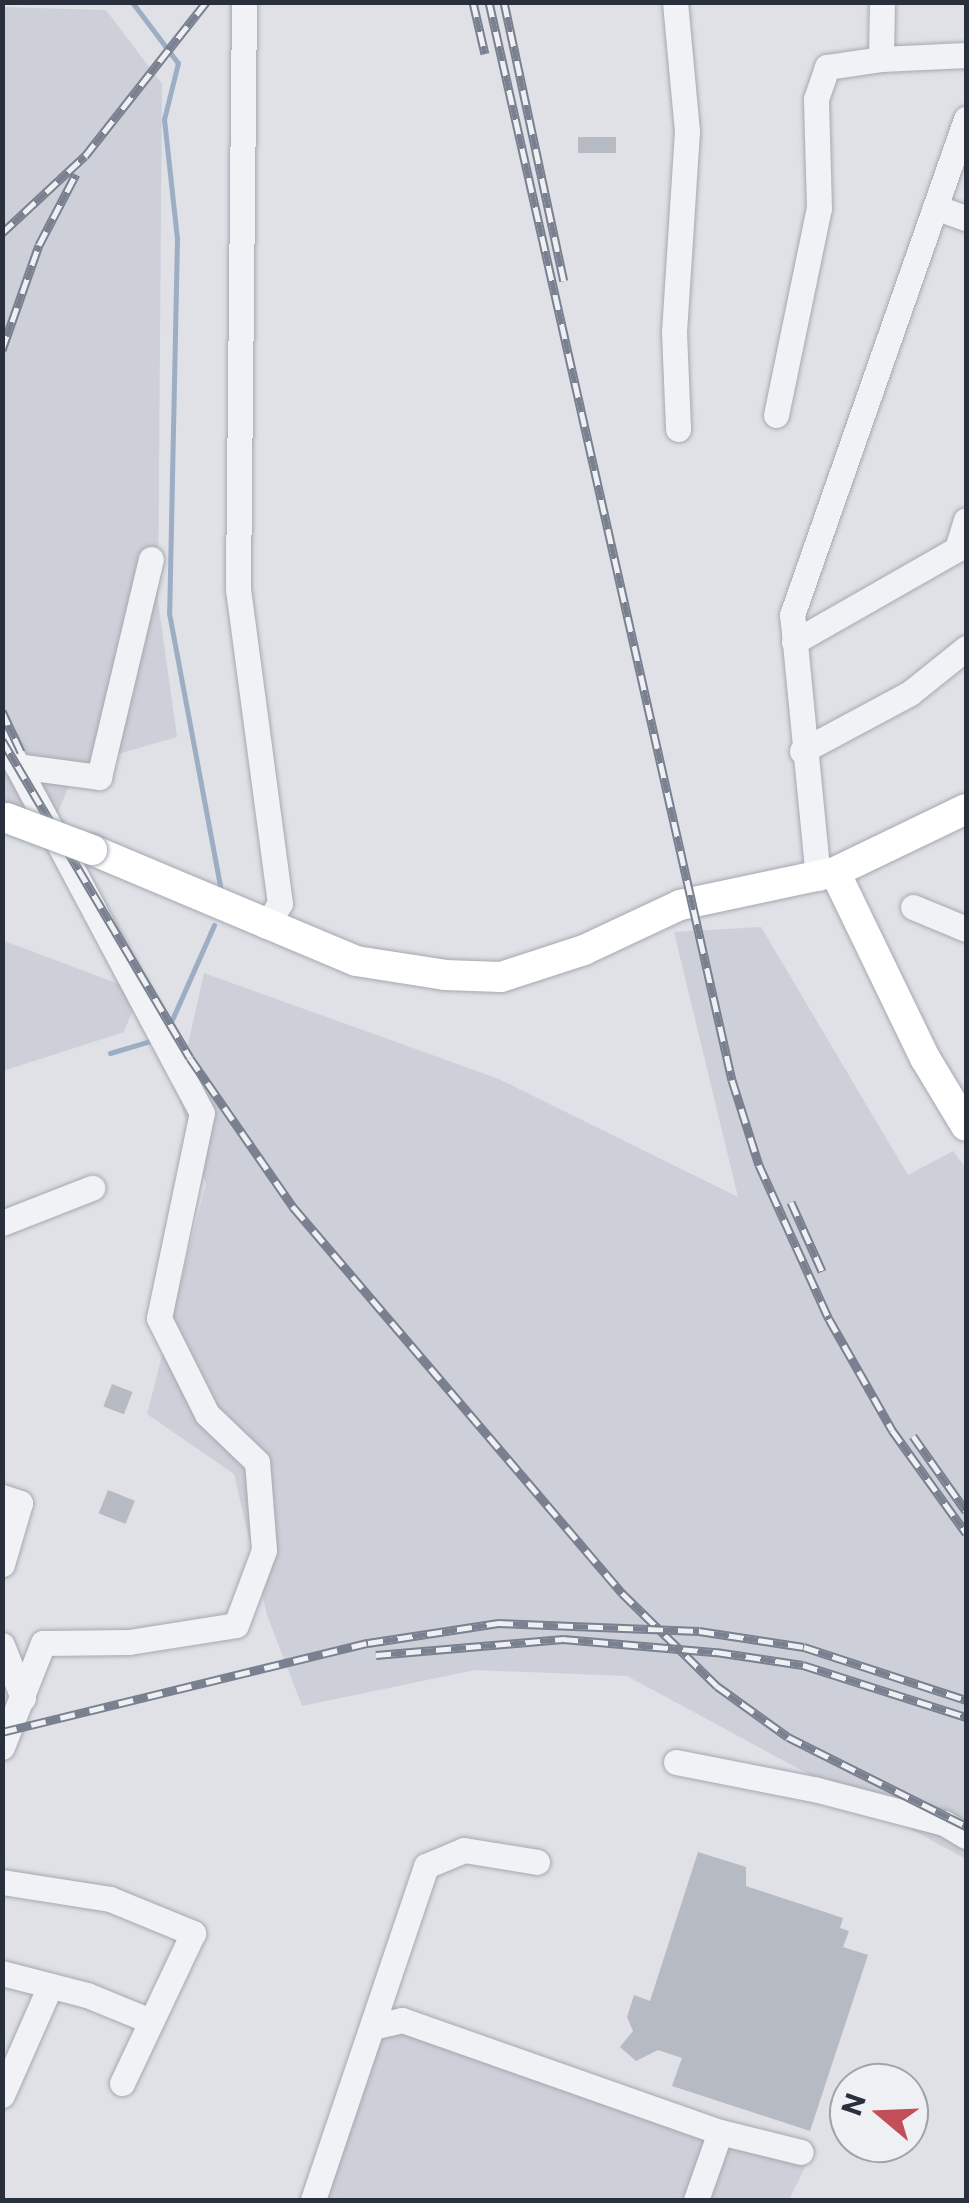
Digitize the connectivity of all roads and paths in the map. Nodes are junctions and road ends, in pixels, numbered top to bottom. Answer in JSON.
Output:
{"nodes":[{"id":1,"x":244,"y":2,"type":"edge"},
{"id":2,"x":675,"y":2,"type":"edge"},
{"id":3,"x":882,"y":2,"type":"edge"},
{"id":4,"x":966,"y":55,"type":"edge"},
{"id":5,"x":881,"y":60,"type":"junction"},
{"id":6,"x":966,"y":119,"type":"edge"},
{"id":7,"x":935,"y":207,"type":"junction"},
{"id":8,"x":966,"y":218,"type":"edge"},
{"id":9,"x":776,"y":415,"type":"dead end"},
{"id":10,"x":678,"y":429,"type":"dead end"},
{"id":11,"x":966,"y":520,"type":"edge"},
{"id":12,"x":962,"y":547,"type":"edge"},
{"id":13,"x":151,"y":560,"type":"dead end"},
{"id":14,"x":794,"y":642,"type":"junction"},
{"id":15,"x":966,"y":648,"type":"edge"},
{"id":16,"x":802,"y":751,"type":"junction"},
{"id":17,"x":11,"y":754,"type":"edge"},
{"id":18,"x":966,"y":789,"type":"edge"},
{"id":19,"x":966,"y":808,"type":"edge"},
{"id":20,"x":4,"y":818,"type":"edge"},
{"id":21,"x":890,"y":843,"type":"junction"},
{"id":22,"x":826,"y":875,"type":"junction"},
{"id":23,"x":913,"y":906,"type":"dead end"},
{"id":24,"x":266,"y":926,"type":"junction"},
{"id":25,"x":966,"y":929,"type":"edge"},
{"id":26,"x":966,"y":1126,"type":"edge"},
{"id":27,"x":92,"y":1188,"type":"dead end"},
{"id":28,"x":2,"y":1223,"type":"edge"},
{"id":29,"x":2,"y":1496,"type":"edge"},
{"id":30,"x":2,"y":1564,"type":"edge"},
{"id":31,"x":2,"y":1646,"type":"edge"},
{"id":32,"x":13,"y":1700,"type":"edge"},
{"id":33,"x":2,"y":1746,"type":"edge"},
{"id":34,"x":676,"y":1762,"type":"dead end"},
{"id":35,"x":966,"y":1836,"type":"edge"},
{"id":36,"x":537,"y":1862,"type":"dead end"},
{"id":37,"x":2,"y":1882,"type":"edge"},
{"id":38,"x":2,"y":1973,"type":"edge"},
{"id":39,"x":50,"y":1986,"type":"junction"},
{"id":40,"x":148,"y":2020,"type":"junction"},
{"id":41,"x":372,"y":2027,"type":"junction"},
{"id":42,"x":122,"y":2083,"type":"dead end"},
{"id":43,"x":2,"y":2094,"type":"edge"},
{"id":44,"x":720,"y":2132,"type":"junction"},
{"id":45,"x":801,"y":2152,"type":"dead end"},
{"id":46,"x":314,"y":2200,"type":"edge"},
{"id":47,"x":696,"y":2200,"type":"edge"}],
"edges":[{"from":1,"to":24,"type":"street"},
{"from":2,"to":10,"type":"street"},
{"from":3,"to":5,"type":"street"},
{"from":4,"to":5,"type":"street"},
{"from":5,"to":9,"type":"street"},
{"from":6,"to":7,"type":"street"},
{"from":7,"to":8,"type":"street"},
{"from":7,"to":14,"type":"street"},
{"from":11,"to":12,"type":"street"},
{"from":12,"to":14,"type":"street"},
{"from":13,"to":17,"type":"street"},
{"from":14,"to":16,"type":"street"},
{"from":15,"to":16,"type":"street"},
{"from":16,"to":22,"type":"street"},
{"from":17,"to":32,"type":"street"},
{"from":18,"to":21,"type":"main road"},
{"from":19,"to":21,"type":"main road"},
{"from":20,"to":24,"type":"main road","bridge":true},
{"from":21,"to":22,"type":"main road"},
{"from":22,"to":24,"type":"main road"},
{"from":22,"to":26,"type":"main road"},
{"from":23,"to":25,"type":"street"},
{"from":27,"to":28,"type":"street"},
{"from":29,"to":30,"type":"street"},
{"from":31,"to":32,"type":"street"},
{"from":32,"to":33,"type":"street"},
{"from":34,"to":35,"type":"street"},
{"from":36,"to":41,"type":"street"},
{"from":37,"to":40,"type":"street"},
{"from":38,"to":39,"type":"street"},
{"from":39,"to":40,"type":"street"},
{"from":39,"to":43,"type":"street"},
{"from":40,"to":42,"type":"street"},
{"from":41,"to":44,"type":"street"},
{"from":41,"to":46,"type":"street"},
{"from":44,"to":45,"type":"street"},
{"from":44,"to":47,"type":"street"}]}
